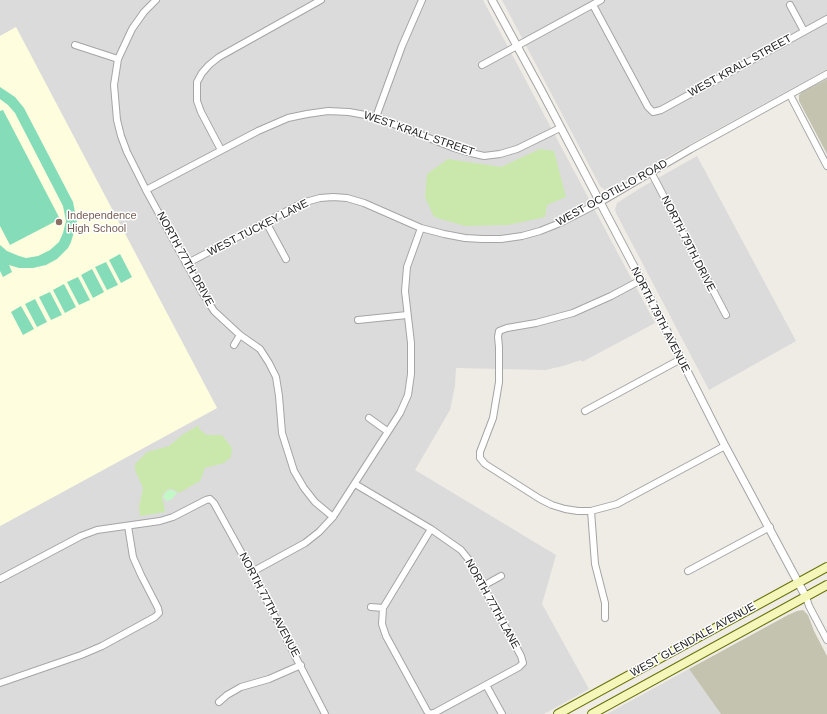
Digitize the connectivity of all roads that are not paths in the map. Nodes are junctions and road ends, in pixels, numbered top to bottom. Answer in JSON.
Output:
{"nodes":[{"id":1,"x":156,"y":0,"type":"edge"},
{"id":2,"x":321,"y":0,"type":"edge"},
{"id":3,"x":422,"y":0,"type":"edge"},
{"id":4,"x":492,"y":0,"type":"edge"},
{"id":5,"x":601,"y":0,"type":"edge"},
{"id":6,"x":593,"y":5,"type":"junction"},
{"id":7,"x":790,"y":5,"type":"dead end"},
{"id":8,"x":827,"y":19,"type":"edge"},
{"id":9,"x":804,"y":31,"type":"junction"},
{"id":10,"x":75,"y":45,"type":"dead end"},
{"id":11,"x":517,"y":45,"type":"junction"},
{"id":12,"x":118,"y":59,"type":"junction"},
{"id":13,"x":482,"y":65,"type":"dead end"},
{"id":14,"x":827,"y":74,"type":"edge"},
{"id":15,"x":790,"y":95,"type":"junction"},
{"id":16,"x":376,"y":117,"type":"junction"},
{"id":17,"x":560,"y":128,"type":"junction"},
{"id":18,"x":221,"y":150,"type":"junction"},
{"id":19,"x":827,"y":166,"type":"edge"},
{"id":20,"x":651,"y":172,"type":"junction"},
{"id":21,"x":146,"y":190,"type":"junction"},
{"id":22,"x":599,"y":203,"type":"junction"},
{"id":23,"x":266,"y":222,"type":"junction"},
{"id":24,"x":421,"y":228,"type":"junction"},
{"id":25,"x":286,"y":259,"type":"dead end"},
{"id":26,"x":186,"y":264,"type":"junction"},
{"id":27,"x":641,"y":280,"type":"junction"},
{"id":28,"x":407,"y":315,"type":"junction"},
{"id":29,"x":726,"y":315,"type":"dead end"},
{"id":30,"x":358,"y":320,"type":"dead end"},
{"id":31,"x":240,"y":335,"type":"junction"},
{"id":32,"x":234,"y":345,"type":"dead end"},
{"id":33,"x":681,"y":359,"type":"junction"},
{"id":34,"x":585,"y":411,"type":"dead end"},
{"id":35,"x":369,"y":418,"type":"dead end"},
{"id":36,"x":388,"y":431,"type":"junction"},
{"id":37,"x":725,"y":446,"type":"junction"},
{"id":38,"x":355,"y":484,"type":"junction"},
{"id":39,"x":591,"y":510,"type":"junction"},
{"id":40,"x":333,"y":518,"type":"junction"},
{"id":41,"x":128,"y":526,"type":"junction"},
{"id":42,"x":770,"y":527,"type":"junction"},
{"id":43,"x":431,"y":529,"type":"junction"},
{"id":44,"x":827,"y":567,"type":"edge"},
{"id":45,"x":688,"y":571,"type":"dead end"},
{"id":46,"x":252,"y":572,"type":"junction"},
{"id":47,"x":501,"y":576,"type":"dead end"},
{"id":48,"x":0,"y":579,"type":"edge"},
{"id":49,"x":799,"y":582,"type":"junction"},
{"id":50,"x":827,"y":585,"type":"edge"},
{"id":51,"x":483,"y":586,"type":"junction"},
{"id":52,"x":806,"y":597,"type":"junction"},
{"id":53,"x":371,"y":607,"type":"dead end"},
{"id":54,"x":383,"y":608,"type":"junction"},
{"id":55,"x":605,"y":618,"type":"dead end"},
{"id":56,"x":827,"y":640,"type":"edge"},
{"id":57,"x":301,"y":665,"type":"junction"},
{"id":58,"x":0,"y":683,"type":"edge"},
{"id":59,"x":486,"y":685,"type":"junction"},
{"id":60,"x":219,"y":702,"type":"dead end"},
{"id":61,"x":325,"y":714,"type":"edge"},
{"id":62,"x":430,"y":714,"type":"edge"},
{"id":63,"x":502,"y":714,"type":"edge"},
{"id":64,"x":558,"y":714,"type":"edge"},
{"id":65,"x":592,"y":714,"type":"edge"}],
"edges":[{"from":1,"to":12,"type":"street","name":"NORTH 77TH DRIVE"},
{"from":2,"to":18,"type":"street"},
{"from":3,"to":16,"type":"street"},
{"from":4,"to":11,"type":"street","name":"NORTH 79TH AVENUE"},
{"from":5,"to":6,"type":"street"},
{"from":6,"to":9,"type":"street","name":"WEST KRALL STREET"},
{"from":6,"to":11,"type":"street"},
{"from":7,"to":9,"type":"street"},
{"from":8,"to":9,"type":"street","name":"WEST KRALL STREET"},
{"from":10,"to":12,"type":"street"},
{"from":11,"to":13,"type":"street"},
{"from":11,"to":17,"type":"street","name":"NORTH 79TH AVENUE"},
{"from":12,"to":21,"type":"street","name":"NORTH 77TH DRIVE"},
{"from":14,"to":15,"type":"street","name":"WEST OCOTILLO ROAD"},
{"from":15,"to":19,"type":"street"},
{"from":15,"to":20,"type":"street","name":"WEST OCOTILLO ROAD"},
{"from":16,"to":17,"type":"street","name":"WEST KRALL STREET"},
{"from":16,"to":18,"type":"street","name":"WEST KRALL STREET"},
{"from":17,"to":22,"type":"street","name":"NORTH 79TH AVENUE"},
{"from":18,"to":21,"type":"street","name":"WEST KRALL STREET"},
{"from":20,"to":22,"type":"street","name":"WEST OCOTILLO ROAD"},
{"from":20,"to":29,"type":"street","name":"NORTH 79TH DRIVE"},
{"from":21,"to":26,"type":"street","name":"NORTH 77TH DRIVE"},
{"from":22,"to":24,"type":"street","name":"WEST OCOTILLO ROAD"},
{"from":22,"to":27,"type":"street","name":"NORTH 79TH AVENUE"},
{"from":23,"to":24,"type":"street","name":"WEST TUCKEY LANE"},
{"from":23,"to":25,"type":"street"},
{"from":23,"to":26,"type":"street","name":"WEST TUCKEY LANE"},
{"from":24,"to":28,"type":"street"},
{"from":26,"to":31,"type":"street","name":"NORTH 77TH DRIVE"},
{"from":27,"to":33,"type":"street","name":"NORTH 79TH AVENUE"},
{"from":27,"to":39,"type":"street"},
{"from":28,"to":30,"type":"street"},
{"from":28,"to":36,"type":"street"},
{"from":31,"to":32,"type":"street"},
{"from":31,"to":40,"type":"street","name":"NORTH 77TH DRIVE"},
{"from":33,"to":34,"type":"street"},
{"from":33,"to":37,"type":"street","name":"NORTH 79TH AVENUE"},
{"from":35,"to":36,"type":"street"},
{"from":36,"to":38,"type":"street"},
{"from":37,"to":39,"type":"street"},
{"from":37,"to":42,"type":"street","name":"NORTH 79TH AVENUE"},
{"from":38,"to":40,"type":"street"},
{"from":38,"to":43,"type":"street","name":"NORTH 77TH LANE"},
{"from":39,"to":55,"type":"street"},
{"from":40,"to":46,"type":"street"},
{"from":41,"to":46,"type":"street","name":"NORTH 77TH AVENUE"},
{"from":41,"to":48,"type":"street"},
{"from":41,"to":58,"type":"street"},
{"from":42,"to":45,"type":"street"},
{"from":42,"to":49,"type":"street","name":"NORTH 79TH AVENUE"},
{"from":43,"to":51,"type":"street","name":"NORTH 77TH LANE"},
{"from":43,"to":54,"type":"street"},
{"from":44,"to":49,"type":"main road","name":"WEST GLENDALE AVENUE"},
{"from":46,"to":57,"type":"street","name":"NORTH 77TH AVENUE"},
{"from":47,"to":51,"type":"street"},
{"from":49,"to":52,"type":"street","name":"NORTH 79TH AVENUE"},
{"from":49,"to":64,"type":"main road","name":"WEST GLENDALE AVENUE"},
{"from":50,"to":52,"type":"main road","name":"WEST GLENDALE AVENUE"},
{"from":51,"to":59,"type":"street","name":"NORTH 77TH LANE"},
{"from":52,"to":56,"type":"street","name":"NORTH 79TH AVENUE"},
{"from":52,"to":65,"type":"main road","name":"WEST GLENDALE AVENUE"},
{"from":53,"to":54,"type":"street"},
{"from":54,"to":62,"type":"street"},
{"from":57,"to":60,"type":"street"},
{"from":57,"to":61,"type":"street","name":"NORTH 77TH AVENUE"},
{"from":59,"to":62,"type":"street"},
{"from":59,"to":63,"type":"street"}]}
